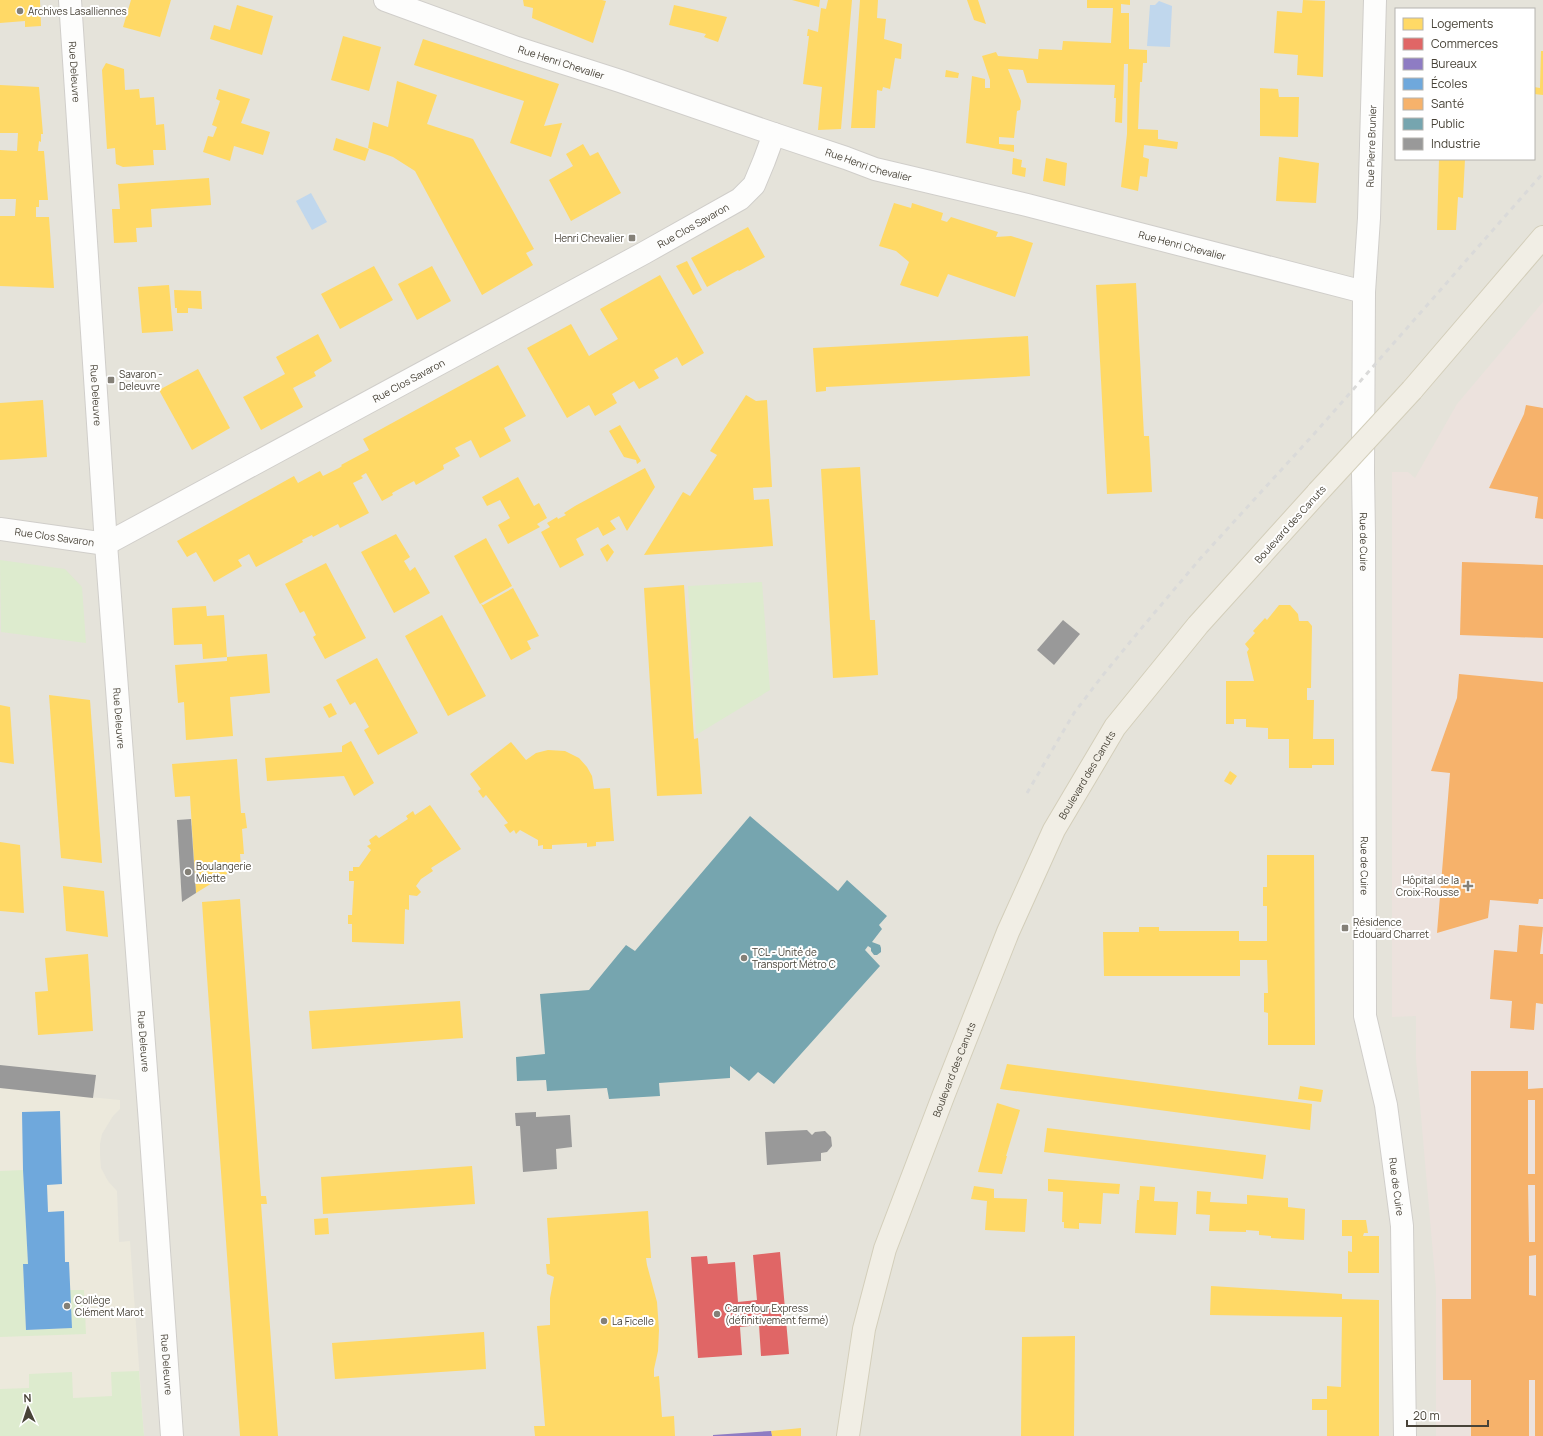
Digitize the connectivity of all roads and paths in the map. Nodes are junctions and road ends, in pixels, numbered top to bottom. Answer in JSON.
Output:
{"nodes":[{"id":1,"x":70,"y":0,"type":"edge"},
{"id":2,"x":1375,"y":0,"type":"edge"},
{"id":3,"x":393,"y":1,"type":"edge"},
{"id":4,"x":774,"y":134,"type":"junction"},
{"id":5,"x":1543,"y":237,"type":"edge"},
{"id":6,"x":1364,"y":292,"type":"junction"},
{"id":7,"x":0,"y":529,"type":"edge"},
{"id":8,"x":106,"y":544,"type":"junction"},
{"id":9,"x":172,"y":1436,"type":"edge"},
{"id":10,"x":848,"y":1436,"type":"edge"},
{"id":11,"x":1405,"y":1436,"type":"edge"}],
"edges":[{"from":1,"to":8,"type":"street","name":"Rue Deleuvre"},
{"from":2,"to":6,"type":"street","name":"Rue Pierre Brunier"},
{"from":3,"to":4,"type":"street","name":"Rue Henri Chevalier"},
{"from":4,"to":6,"type":"street","name":"Rue Henri Chevalier"},
{"from":4,"to":8,"type":"street","name":"Rue Clos Savaron"},
{"from":5,"to":10,"type":"main road","name":"Boulevard des Canuts","bridge":true},
{"from":6,"to":11,"type":"street","name":"Rue de Cuire"},
{"from":7,"to":8,"type":"street","name":"Rue Clos Savaron"},
{"from":8,"to":9,"type":"street","name":"Rue Deleuvre"}]}
